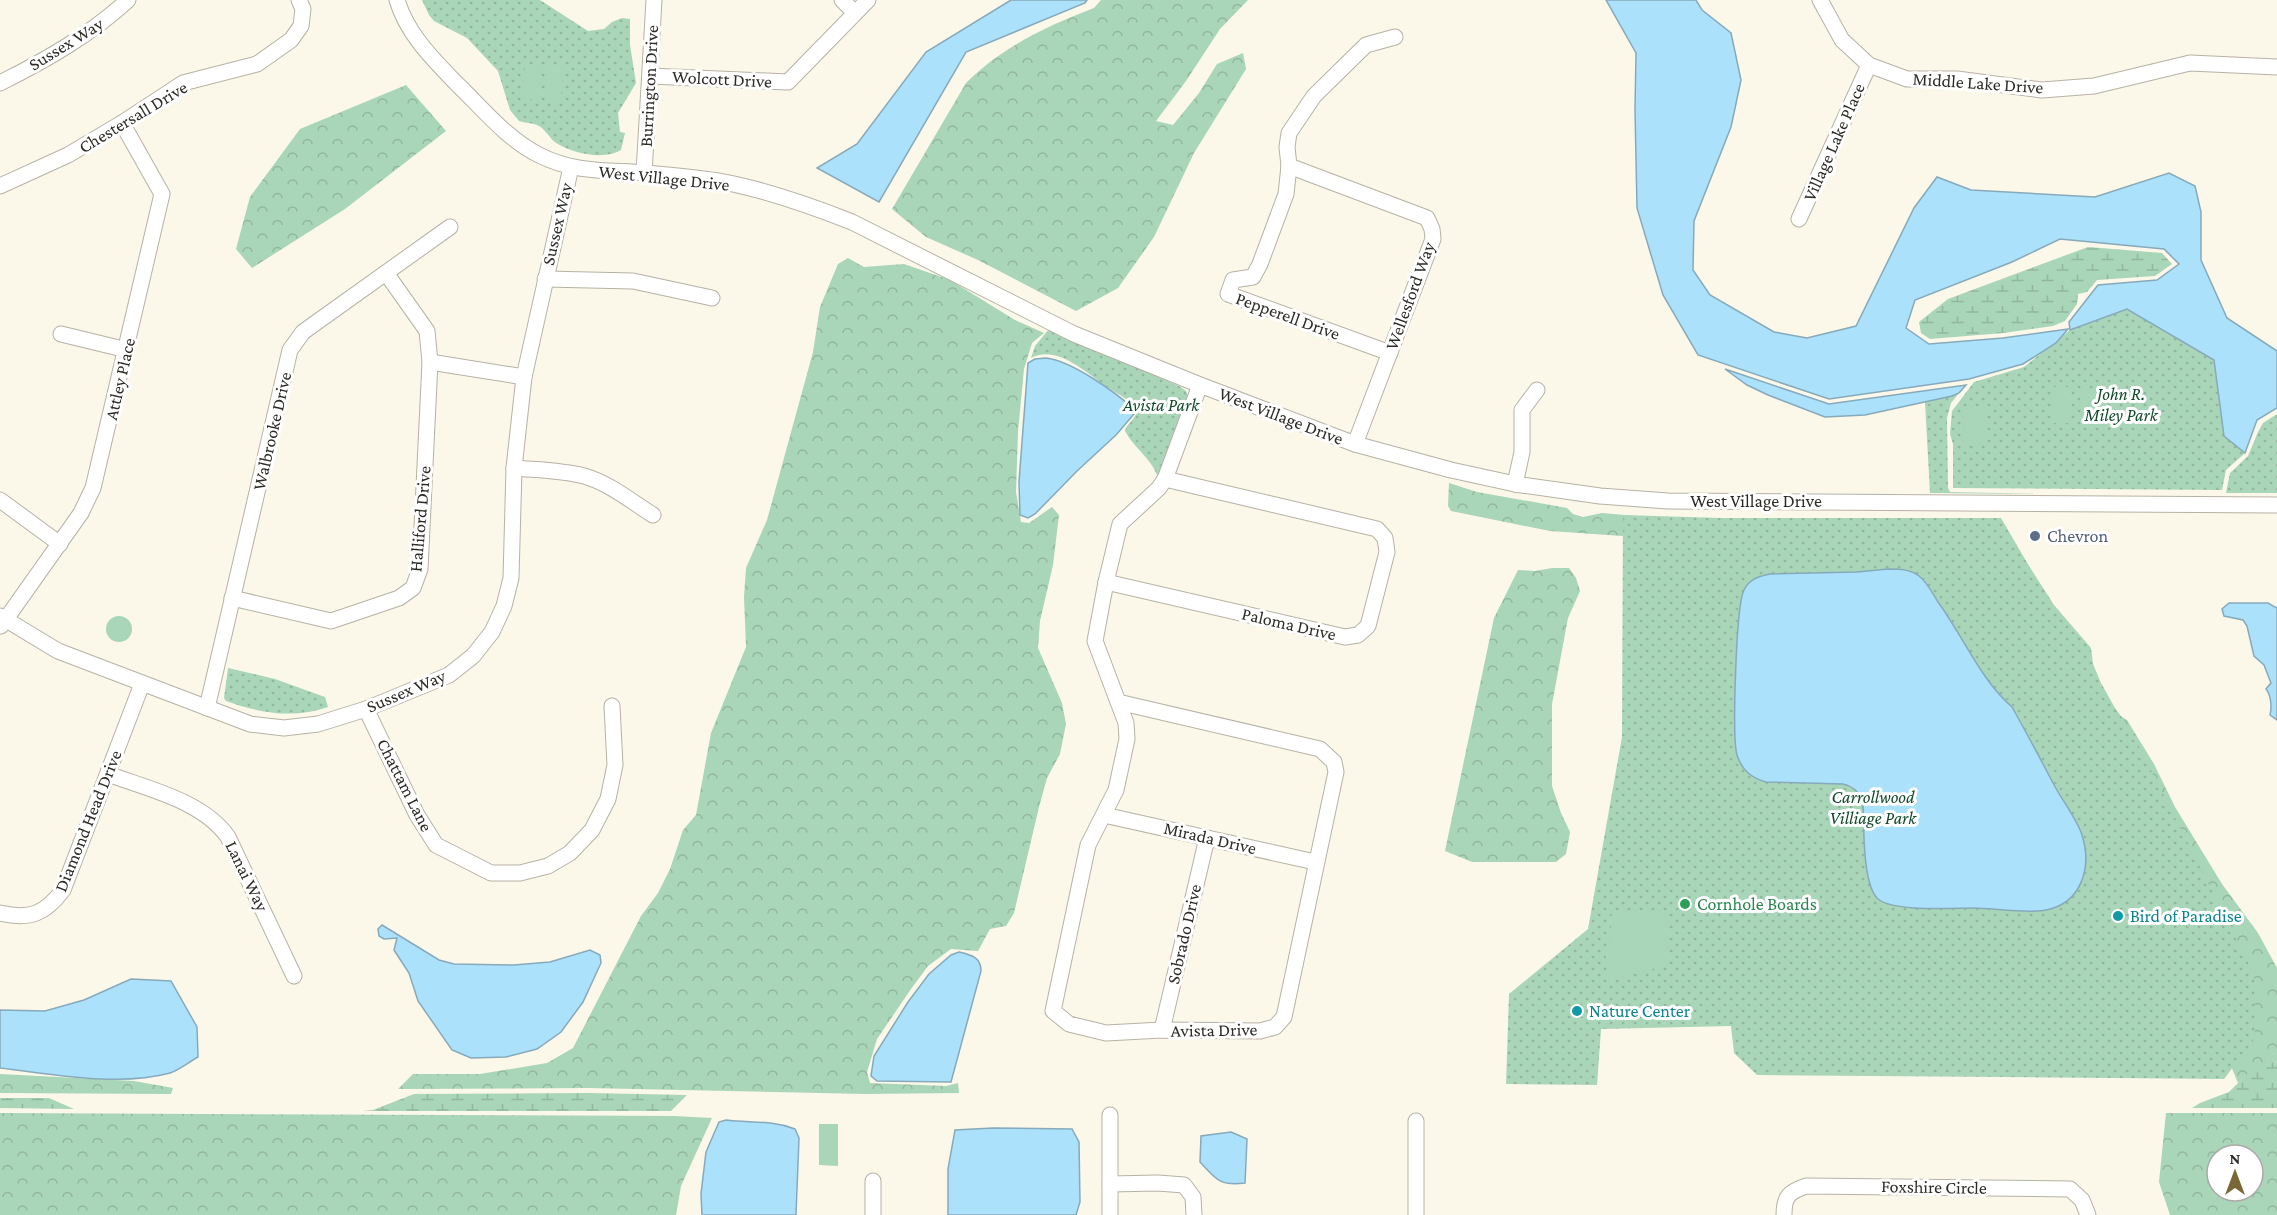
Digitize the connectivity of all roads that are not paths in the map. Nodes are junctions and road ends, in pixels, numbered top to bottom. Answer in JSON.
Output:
{"nodes":[{"id":1,"x":128,"y":0,"type":"edge"},
{"id":2,"x":299,"y":0,"type":"edge"},
{"id":3,"x":397,"y":0,"type":"edge"},
{"id":4,"x":654,"y":0,"type":"edge"},
{"id":5,"x":842,"y":0,"type":"edge"},
{"id":6,"x":868,"y":0,"type":"edge"},
{"id":7,"x":1820,"y":0,"type":"edge"},
{"id":8,"x":855,"y":13,"type":"junction"},
{"id":9,"x":1395,"y":36,"type":"dead end"},
{"id":10,"x":1869,"y":65,"type":"junction"},
{"id":11,"x":2277,"y":67,"type":"edge"},
{"id":12,"x":650,"y":76,"type":"junction"},
{"id":13,"x":0,"y":83,"type":"edge"},
{"id":14,"x":122,"y":123,"type":"junction"},
{"id":15,"x":1289,"y":165,"type":"junction"},
{"id":16,"x":571,"y":167,"type":"junction"},
{"id":17,"x":645,"y":173,"type":"junction"},
{"id":18,"x":0,"y":186,"type":"edge"},
{"id":19,"x":1800,"y":219,"type":"dead end"},
{"id":20,"x":450,"y":227,"type":"dead end"},
{"id":21,"x":386,"y":273,"type":"junction"},
{"id":22,"x":545,"y":279,"type":"junction"},
{"id":23,"x":712,"y":298,"type":"dead end"},
{"id":24,"x":61,"y":334,"type":"dead end"},
{"id":25,"x":127,"y":350,"type":"junction"},
{"id":26,"x":1390,"y":353,"type":"junction"},
{"id":27,"x":430,"y":362,"type":"junction"},
{"id":28,"x":524,"y":377,"type":"junction"},
{"id":29,"x":1200,"y":385,"type":"junction"},
{"id":30,"x":1537,"y":390,"type":"dead end"},
{"id":31,"x":1355,"y":444,"type":"junction"},
{"id":32,"x":514,"y":468,"type":"junction"},
{"id":33,"x":1165,"y":479,"type":"junction"},
{"id":34,"x":1515,"y":484,"type":"junction"},
{"id":35,"x":0,"y":500,"type":"edge"},
{"id":36,"x":2277,"y":505,"type":"edge"},
{"id":37,"x":653,"y":515,"type":"dead end"},
{"id":38,"x":60,"y":544,"type":"junction"},
{"id":39,"x":1106,"y":582,"type":"junction"},
{"id":40,"x":232,"y":598,"type":"junction"},
{"id":41,"x":2,"y":621,"type":"edge"},
{"id":42,"x":142,"y":684,"type":"junction"},
{"id":43,"x":1118,"y":702,"type":"junction"},
{"id":44,"x":612,"y":706,"type":"dead end"},
{"id":45,"x":207,"y":708,"type":"junction"},
{"id":46,"x":366,"y":709,"type":"junction"},
{"id":47,"x":108,"y":774,"type":"junction"},
{"id":48,"x":1104,"y":814,"type":"junction"},
{"id":49,"x":1207,"y":838,"type":"junction"},
{"id":50,"x":1316,"y":862,"type":"junction"},
{"id":51,"x":0,"y":914,"type":"edge"},
{"id":52,"x":294,"y":976,"type":"dead end"},
{"id":53,"x":1162,"y":1030,"type":"junction"},
{"id":54,"x":1110,"y":1115,"type":"dead end"},
{"id":55,"x":1416,"y":1121,"type":"dead end"},
{"id":56,"x":873,"y":1181,"type":"dead end"},
{"id":57,"x":1110,"y":1184,"type":"junction"},
{"id":58,"x":873,"y":1215,"type":"edge"},
{"id":59,"x":1110,"y":1215,"type":"edge"},
{"id":60,"x":1194,"y":1215,"type":"edge"},
{"id":61,"x":1416,"y":1215,"type":"edge"},
{"id":62,"x":1784,"y":1215,"type":"edge"},
{"id":63,"x":2088,"y":1215,"type":"edge"}],
"edges":[{"from":1,"to":13,"type":"street","name":"Sussex Way"},
{"from":2,"to":14,"type":"street","name":"Chestersall Drive"},
{"from":3,"to":16,"type":"street","name":"West Village Drive"},
{"from":4,"to":12,"type":"street","name":"Burrington Drive"},
{"from":5,"to":8,"type":"street"},
{"from":6,"to":8,"type":"street","name":"Wolcott Drive"},
{"from":7,"to":10,"type":"street","name":"Middle Lake Drive"},
{"from":8,"to":12,"type":"street","name":"Wolcott Drive"},
{"from":9,"to":15,"type":"street","name":"Pepperell Drive"},
{"from":10,"to":11,"type":"street","name":"Middle Lake Drive"},
{"from":10,"to":19,"type":"street","name":"Village Lake Place"},
{"from":12,"to":17,"type":"street","name":"Burrington Drive"},
{"from":14,"to":18,"type":"street","name":"Chestersall Drive"},
{"from":14,"to":25,"type":"street","name":"Attley Place"},
{"from":15,"to":26,"type":"street","name":"Wellesford Way"},
{"from":15,"to":26,"type":"street","name":"Pepperell Drive"},
{"from":16,"to":17,"type":"street","name":"West Village Drive"},
{"from":16,"to":22,"type":"street","name":"Sussex Way"},
{"from":17,"to":29,"type":"street","name":"West Village Drive"},
{"from":20,"to":21,"type":"street","name":"Walbrooke Drive"},
{"from":21,"to":27,"type":"street","name":"Halliford Drive"},
{"from":21,"to":40,"type":"street","name":"Walbrooke Drive"},
{"from":22,"to":23,"type":"street"},
{"from":22,"to":28,"type":"street","name":"Sussex Way"},
{"from":24,"to":25,"type":"street"},
{"from":25,"to":38,"type":"street","name":"Attley Place"},
{"from":26,"to":31,"type":"street","name":"Wellesford Way"},
{"from":27,"to":28,"type":"street"},
{"from":27,"to":40,"type":"street","name":"Halliford Drive"},
{"from":28,"to":32,"type":"street","name":"Sussex Way"},
{"from":29,"to":31,"type":"street","name":"West Village Drive"},
{"from":29,"to":33,"type":"street","name":"Avista Drive"},
{"from":30,"to":34,"type":"street"},
{"from":31,"to":34,"type":"street","name":"West Village Drive"},
{"from":32,"to":37,"type":"street"},
{"from":32,"to":46,"type":"street","name":"Sussex Way"},
{"from":33,"to":39,"type":"street","name":"Avista Drive"},
{"from":33,"to":39,"type":"street","name":"Paloma Drive"},
{"from":34,"to":36,"type":"street","name":"West Village Drive"},
{"from":35,"to":38,"type":"street"},
{"from":38,"to":41,"type":"street","name":"Attley Place"},
{"from":39,"to":43,"type":"street","name":"Avista Drive"},
{"from":40,"to":45,"type":"street","name":"Walbrooke Drive"},
{"from":41,"to":42,"type":"street","name":"Sussex Way"},
{"from":42,"to":45,"type":"street","name":"Sussex Way"},
{"from":42,"to":47,"type":"street","name":"Diamond Head Drive"},
{"from":43,"to":48,"type":"street","name":"Avista Drive"},
{"from":43,"to":50,"type":"street","name":"Avista Drive"},
{"from":44,"to":46,"type":"street","name":"Chattam Lane"},
{"from":45,"to":46,"type":"street","name":"Sussex Way"},
{"from":47,"to":51,"type":"street","name":"Diamond Head Drive"},
{"from":47,"to":52,"type":"street","name":"Lanai Way"},
{"from":48,"to":49,"type":"street","name":"Mirada Drive"},
{"from":48,"to":53,"type":"street","name":"Avista Drive"},
{"from":49,"to":50,"type":"street","name":"Mirada Drive"},
{"from":49,"to":53,"type":"street","name":"Sobrado Drive"},
{"from":50,"to":53,"type":"street","name":"Avista Drive"},
{"from":54,"to":57,"type":"street"},
{"from":55,"to":61,"type":"street"},
{"from":56,"to":58,"type":"street"},
{"from":57,"to":59,"type":"street"},
{"from":57,"to":60,"type":"street"},
{"from":62,"to":63,"type":"street","name":"Foxshire Circle"}]}
